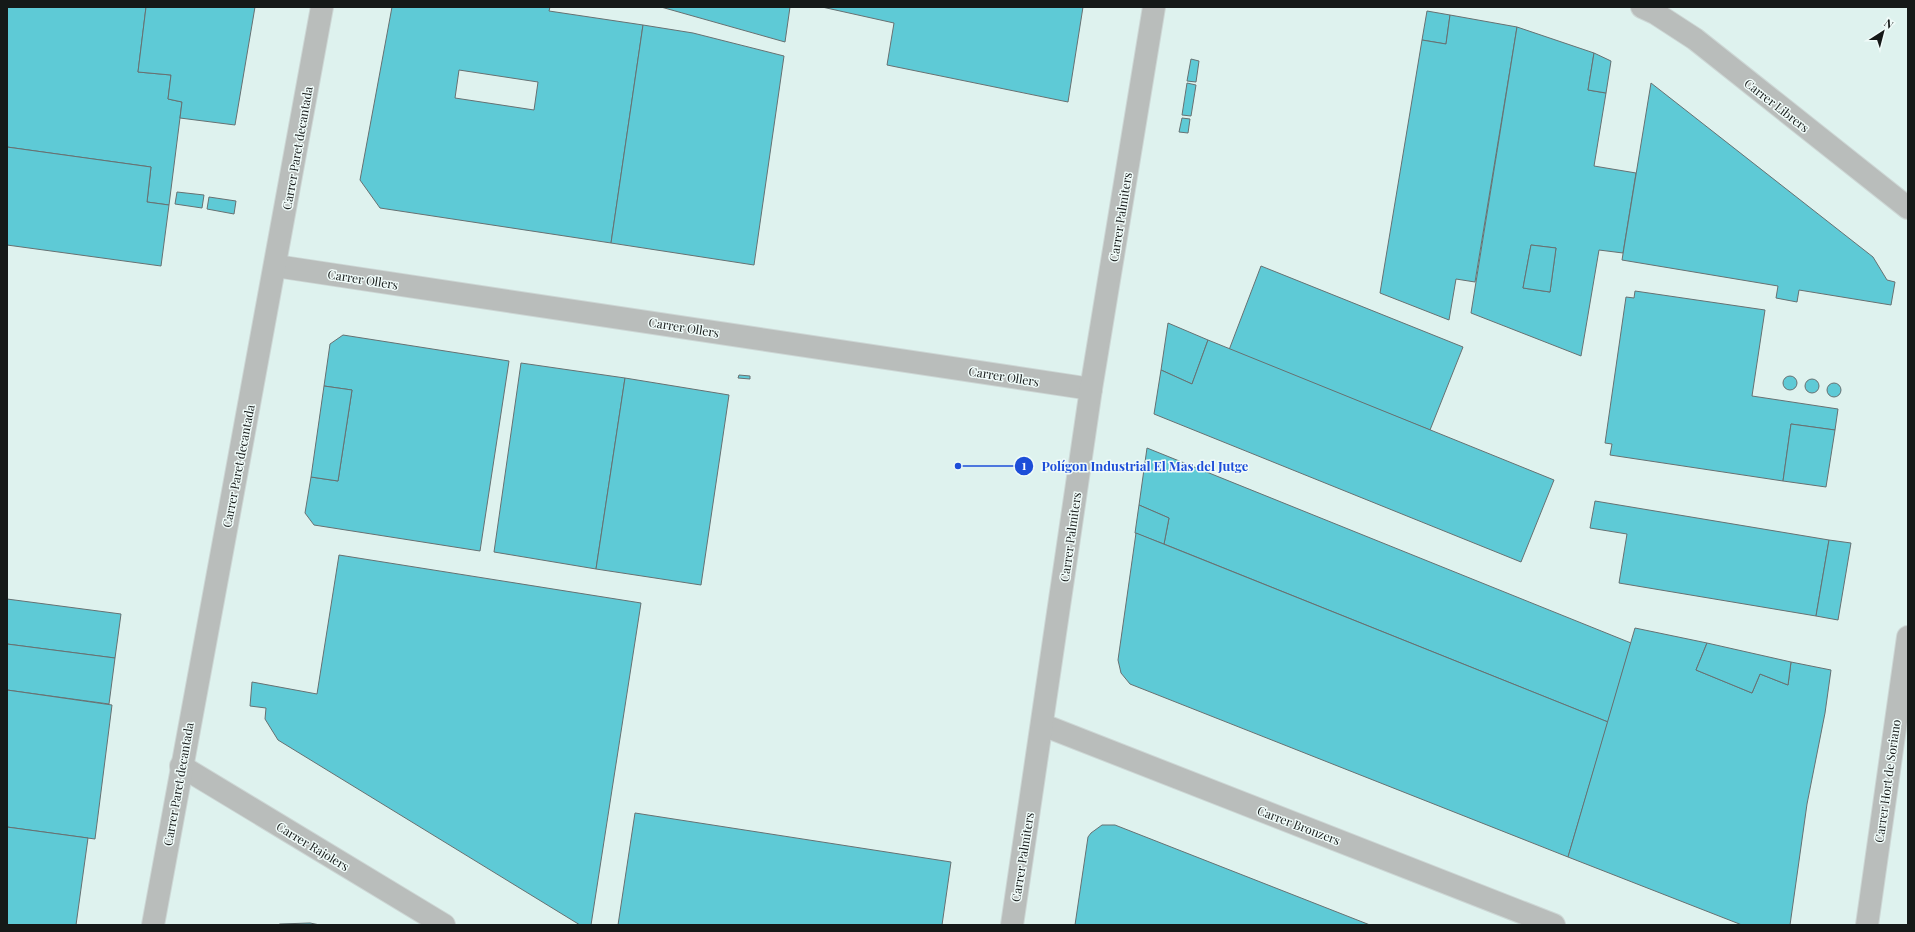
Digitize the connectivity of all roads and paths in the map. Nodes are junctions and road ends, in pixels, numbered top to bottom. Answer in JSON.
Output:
{"nodes":[{"id":1,"x":322,"y":7,"type":"edge"},
{"id":2,"x":1154,"y":7,"type":"edge"},
{"id":3,"x":1642,"y":7,"type":"edge"},
{"id":4,"x":1908,"y":208,"type":"edge"},
{"id":5,"x":276,"y":266,"type":"junction"},
{"id":6,"x":1092,"y":389,"type":"junction"},
{"id":7,"x":1908,"y":637,"type":"edge"},
{"id":8,"x":1043,"y":724,"type":"junction"},
{"id":9,"x":182,"y":766,"type":"junction"},
{"id":10,"x":153,"y":925,"type":"edge"},
{"id":11,"x":444,"y":925,"type":"edge"},
{"id":12,"x":1012,"y":925,"type":"edge"},
{"id":13,"x":1554,"y":925,"type":"edge"},
{"id":14,"x":1867,"y":925,"type":"edge"}],
"edges":[{"from":1,"to":5,"type":"street","name":"Carrer Paret decantada"},
{"from":2,"to":6,"type":"street","name":"Carrer Palmiters"},
{"from":3,"to":4,"type":"street","name":"Carrer Librers"},
{"from":5,"to":6,"type":"street","name":"Carrer Ollers"},
{"from":5,"to":9,"type":"street","name":"Carrer Paret decantada"},
{"from":6,"to":8,"type":"street","name":"Carrer Palmiters"},
{"from":7,"to":14,"type":"street","name":"Carrer Hort de Soriano"},
{"from":8,"to":12,"type":"street","name":"Carrer Palmiters"},
{"from":8,"to":13,"type":"street","name":"Carrer Bronzers"},
{"from":9,"to":10,"type":"street","name":"Carrer Paret decantada"},
{"from":9,"to":11,"type":"street","name":"Carrer Rajolers"}]}
